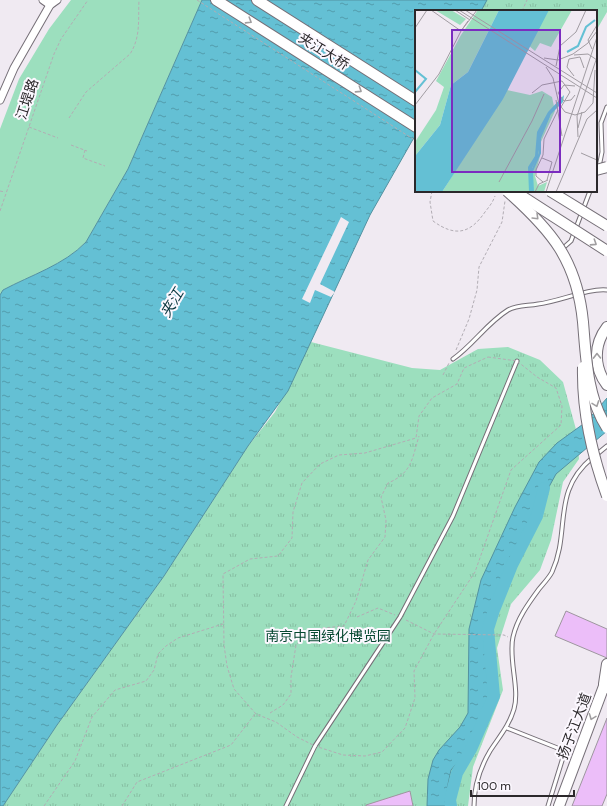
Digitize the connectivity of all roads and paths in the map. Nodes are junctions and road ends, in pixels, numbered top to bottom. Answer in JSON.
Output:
{"nodes":[{"id":1,"x":43,"y":0,"type":"edge"},
{"id":2,"x":57,"y":0,"type":"edge"},
{"id":3,"x":88,"y":0,"type":"edge"},
{"id":4,"x":139,"y":0,"type":"edge"},
{"id":5,"x":197,"y":0,"type":"edge"},
{"id":6,"x":216,"y":0,"type":"edge"},
{"id":7,"x":257,"y":0,"type":"edge"},
{"id":8,"x":527,"y":0,"type":"edge"},
{"id":9,"x":51,"y":2,"type":"edge"},
{"id":10,"x":522,"y":10,"type":"edge"},
{"id":11,"x":0,"y":100,"type":"edge"},
{"id":12,"x":415,"y":100,"type":"edge"},
{"id":13,"x":607,"y":107,"type":"edge"},
{"id":14,"x":69,"y":118,"type":"dead end"},
{"id":15,"x":415,"y":126,"type":"edge"},
{"id":16,"x":29,"y":127,"type":"junction"},
{"id":17,"x":58,"y":138,"type":"dead end"},
{"id":18,"x":415,"y":140,"type":"edge"},
{"id":19,"x":71,"y":145,"type":"dead end"},
{"id":20,"x":85,"y":150,"type":"junction"},
{"id":21,"x":87,"y":151,"type":"dead end"},
{"id":22,"x":105,"y":166,"type":"dead end"},
{"id":23,"x":607,"y":167,"type":"edge"},
{"id":24,"x":597,"y":170,"type":"edge"},
{"id":25,"x":597,"y":173,"type":"edge"},
{"id":26,"x":0,"y":191,"type":"edge"},
{"id":27,"x":432,"y":192,"type":"edge"},
{"id":28,"x":516,"y":192,"type":"edge"},
{"id":29,"x":552,"y":192,"type":"edge"},
{"id":30,"x":590,"y":192,"type":"edge"},
{"id":31,"x":6,"y":193,"type":"junction"},
{"id":32,"x":506,"y":194,"type":"edge"},
{"id":33,"x":496,"y":196,"type":"dead end"},
{"id":34,"x":0,"y":211,"type":"edge"},
{"id":35,"x":607,"y":226,"type":"edge"},
{"id":36,"x":562,"y":249,"type":"dead end"},
{"id":37,"x":607,"y":251,"type":"edge"},
{"id":38,"x":607,"y":290,"type":"edge"},
{"id":39,"x":607,"y":327,"type":"edge"},
{"id":40,"x":584,"y":349,"type":"junction"},
{"id":41,"x":455,"y":351,"type":"dead end"},
{"id":42,"x":453,"y":358,"type":"joint"},
{"id":43,"x":518,"y":361,"type":"junction"},
{"id":44,"x":443,"y":375,"type":"dead end"},
{"id":45,"x":607,"y":385,"type":"edge"},
{"id":46,"x":607,"y":428,"type":"edge"},
{"id":47,"x":419,"y":436,"type":"dead end"},
{"id":48,"x":607,"y":446,"type":"edge"},
{"id":49,"x":607,"y":496,"type":"edge"},
{"id":50,"x":357,"y":617,"type":"dead end"},
{"id":51,"x":400,"y":617,"type":"junction"},
{"id":52,"x":223,"y":624,"type":"junction"},
{"id":53,"x":434,"y":634,"type":"junction"},
{"id":54,"x":504,"y":635,"type":"dead end"},
{"id":55,"x":607,"y":664,"type":"edge"},
{"id":56,"x":607,"y":678,"type":"edge"},
{"id":57,"x":603,"y":688,"type":"junction"},
{"id":58,"x":270,"y":713,"type":"dead end"},
{"id":59,"x":256,"y":714,"type":"junction"},
{"id":60,"x":507,"y":728,"type":"junction"},
{"id":61,"x":315,"y":746,"type":"junction"},
{"id":62,"x":44,"y":806,"type":"edge"},
{"id":63,"x":122,"y":806,"type":"edge"},
{"id":64,"x":286,"y":806,"type":"edge"},
{"id":65,"x":474,"y":806,"type":"edge"},
{"id":66,"x":548,"y":806,"type":"edge"},
{"id":67,"x":559,"y":806,"type":"edge"}],
"edges":[{"from":1,"to":9,"type":"street"},
{"from":2,"to":9,"type":"street"},
{"from":3,"to":16,"type":"path","name":"江堤路"},
{"from":4,"to":14,"type":"path"},
{"from":5,"to":18,"type":"path"},
{"from":6,"to":15,"type":"highway","name":"夹江大桥","one_way":true},
{"from":7,"to":12,"type":"highway","name":"夹江大桥"},
{"from":8,"to":10,"type":"path"},
{"from":9,"to":11,"type":"street"},
{"from":13,"to":25,"type":"lane"},
{"from":16,"to":17,"type":"path"},
{"from":16,"to":31,"type":"path","name":"江堤路"},
{"from":19,"to":20,"type":"path"},
{"from":20,"to":21,"type":"path"},
{"from":20,"to":22,"type":"path"},
{"from":23,"to":24,"type":"highway","bridge":true},
{"from":26,"to":31,"type":"path"},
{"from":27,"to":33,"type":"path"},
{"from":28,"to":37,"type":"highway","one_way":true,"bridge":true},
{"from":29,"to":35,"type":"highway","bridge":true},
{"from":30,"to":36,"type":"lane"},
{"from":31,"to":34,"type":"path","name":"江堤路"},
{"from":32,"to":40,"type":"highway","one_way":true,"bridge":true},
{"from":32,"to":41,"type":"path"},
{"from":38,"to":42,"type":"lane"},
{"from":45,"to":39,"type":"highway","one_way":true},
{"from":40,"to":46,"type":"highway","one_way":true,"bridge":true},
{"from":40,"to":49,"type":"highway","bridge":true},
{"from":42,"to":44,"type":"path"},
{"from":43,"to":51,"type":"lane"},
{"from":43,"to":52,"type":"path"},
{"from":43,"to":53,"type":"path"},
{"from":47,"to":58,"type":"path"},
{"from":48,"to":60,"type":"lane"},
{"from":50,"to":51,"type":"path"},
{"from":51,"to":53,"type":"path"},
{"from":51,"to":61,"type":"lane"},
{"from":52,"to":59,"type":"path"},
{"from":52,"to":62,"type":"path"},
{"from":53,"to":54,"type":"path"},
{"from":53,"to":61,"type":"path"},
{"from":55,"to":57,"type":"highway"},
{"from":56,"to":57,"type":"highway","name":"扬子江大道"},
{"from":57,"to":67,"type":"highway","name":"扬子江大道","one_way":true},
{"from":59,"to":61,"type":"path"},
{"from":59,"to":63,"type":"path"},
{"from":60,"to":65,"type":"lane"},
{"from":60,"to":66,"type":"lane"},
{"from":61,"to":64,"type":"lane"}]}
